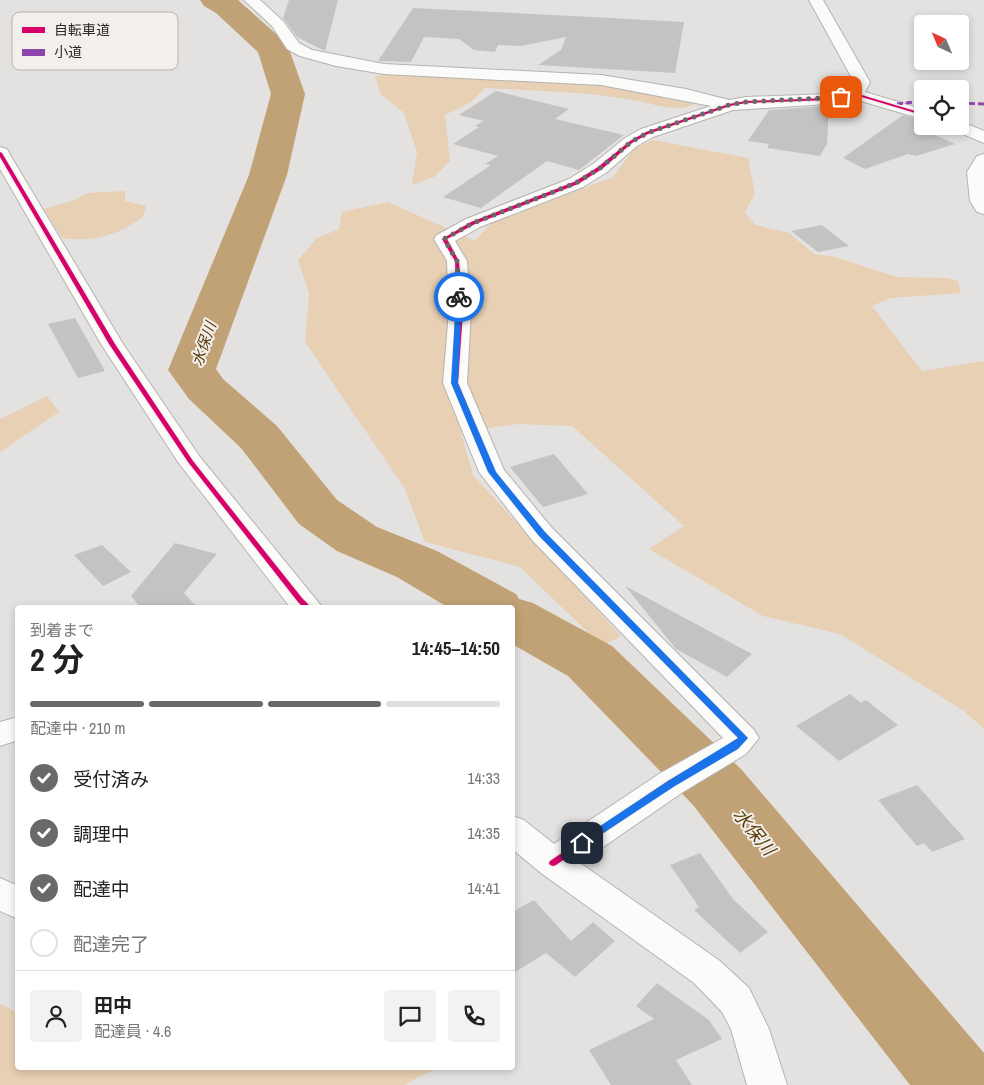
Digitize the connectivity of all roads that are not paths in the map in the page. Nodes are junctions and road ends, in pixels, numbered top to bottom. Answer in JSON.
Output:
{"nodes":[{"id":1,"x":251,"y":0,"type":"edge"},
{"id":2,"x":816,"y":0,"type":"edge"},
{"id":3,"x":855,"y":94,"type":"junction"},
{"id":4,"x":729,"y":105,"type":"junction"},
{"id":5,"x":914,"y":112,"type":"edge"},
{"id":6,"x":969,"y":131,"type":"edge"},
{"id":7,"x":984,"y":138,"type":"edge"},
{"id":8,"x":0,"y":153,"type":"edge"},
{"id":9,"x":984,"y":160,"type":"edge"},
{"id":10,"x":984,"y":208,"type":"edge"},
{"id":11,"x":298,"y":605,"type":"edge"},
{"id":12,"x":15,"y":729,"type":"edge"},
{"id":13,"x":0,"y":734,"type":"edge"},
{"id":14,"x":515,"y":831,"type":"edge"},
{"id":15,"x":553,"y":863,"type":"junction"},
{"id":16,"x":0,"y":894,"type":"edge"},
{"id":17,"x":15,"y":902,"type":"edge"},
{"id":18,"x":767,"y":1085,"type":"edge"}],
"edges":[{"from":1,"to":4,"type":"street"},
{"from":2,"to":3,"type":"street"},
{"from":3,"to":4,"type":"street"},
{"from":3,"to":5,"type":"street"},
{"from":4,"to":15,"type":"street"},
{"from":6,"to":7,"type":"street"},
{"from":8,"to":11,"type":"street"},
{"from":9,"to":10,"type":"street"},
{"from":12,"to":13,"type":"street"},
{"from":14,"to":15,"type":"street"},
{"from":15,"to":18,"type":"street"},
{"from":16,"to":17,"type":"street"}]}
